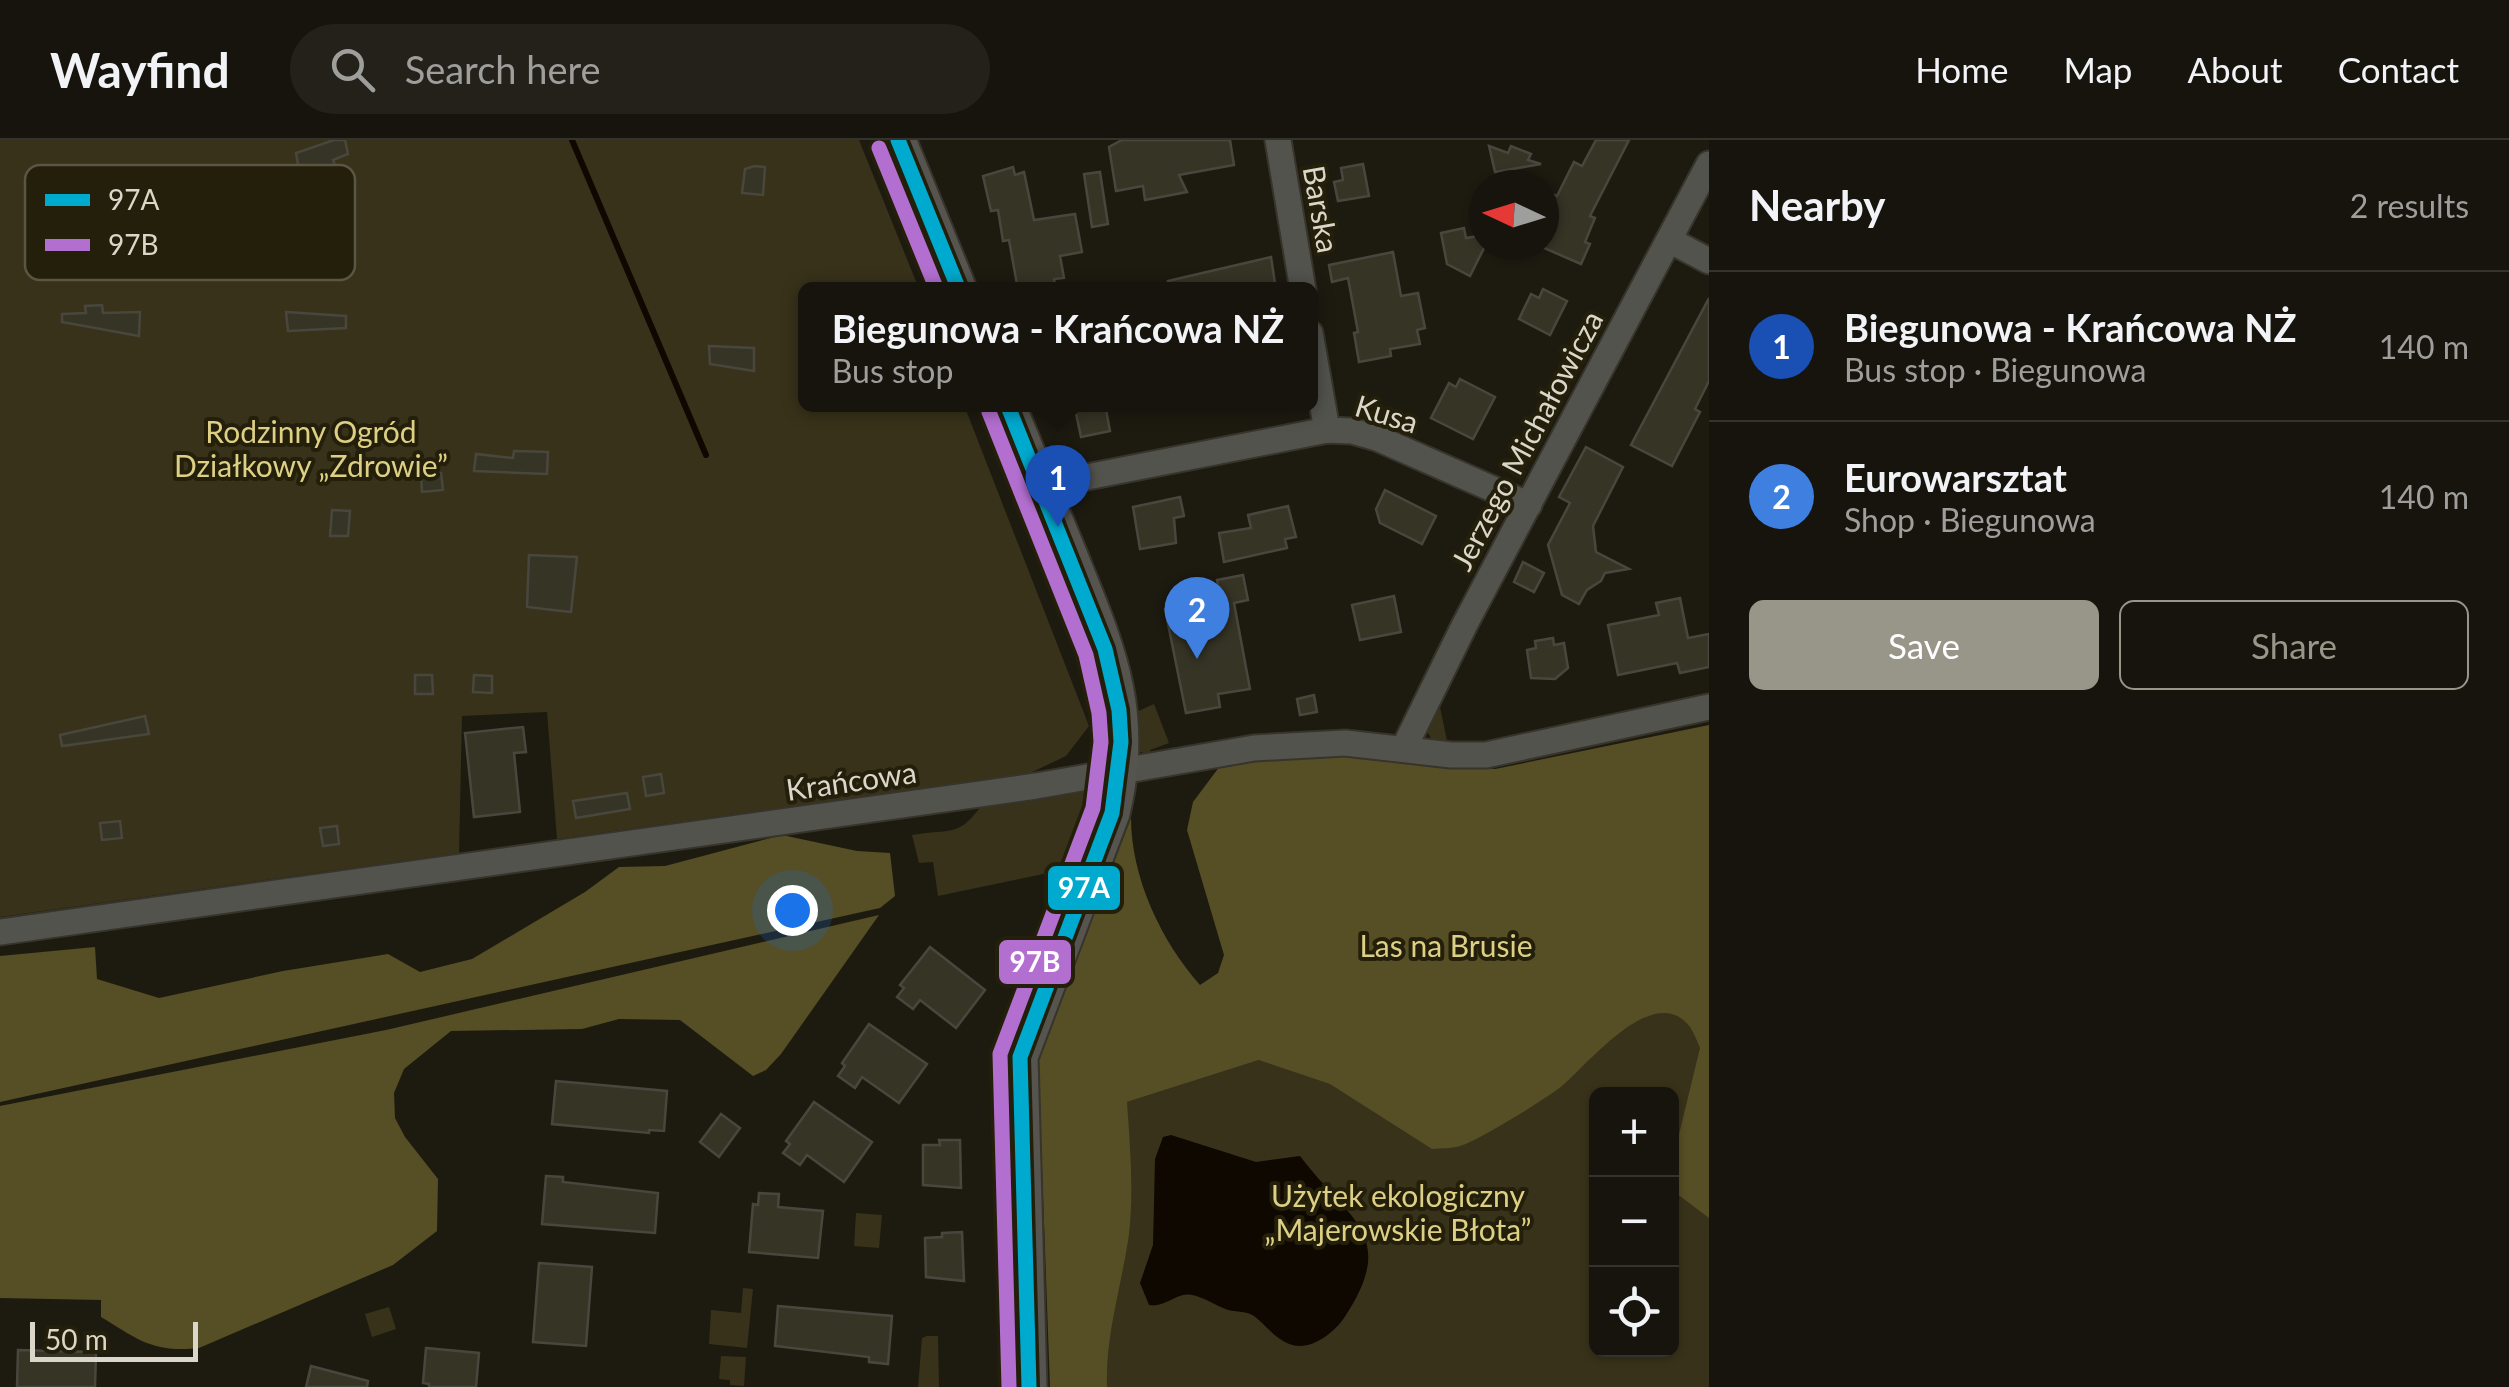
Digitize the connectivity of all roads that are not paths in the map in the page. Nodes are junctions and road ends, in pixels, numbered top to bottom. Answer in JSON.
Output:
{"nodes":[{"id":1,"x":1278,"y":140,"type":"edge"},
{"id":2,"x":902,"y":141,"type":"edge"},
{"id":3,"x":1709,"y":164,"type":"edge"},
{"id":4,"x":1669,"y":240,"type":"junction"},
{"id":5,"x":1709,"y":261,"type":"edge"},
{"id":6,"x":956,"y":282,"type":"edge"},
{"id":7,"x":1302,"y":282,"type":"edge"},
{"id":8,"x":1318,"y":379,"type":"edge"},
{"id":9,"x":1010,"y":412,"type":"edge"},
{"id":10,"x":1327,"y":430,"type":"junction"},
{"id":11,"x":1041,"y":486,"type":"junction"},
{"id":12,"x":1529,"y":505,"type":"junction"},
{"id":13,"x":1709,"y":708,"type":"edge"},
{"id":14,"x":1404,"y":748,"type":"junction"},
{"id":15,"x":1120,"y":772,"type":"junction"},
{"id":16,"x":0,"y":932,"type":"edge"},
{"id":17,"x":1029,"y":1387,"type":"edge"}],
"edges":[{"from":1,"to":7,"type":"street","name":"Barska"},
{"from":2,"to":6,"type":"street"},
{"from":3,"to":4,"type":"street","name":"Jerzego Michałowicza"},
{"from":4,"to":5,"type":"street"},
{"from":4,"to":12,"type":"street","name":"Jerzego Michałowicza"},
{"from":8,"to":10,"type":"street"},
{"from":9,"to":11,"type":"street"},
{"from":10,"to":11,"type":"street","name":"Kusa"},
{"from":10,"to":12,"type":"street","name":"Kusa"},
{"from":11,"to":15,"type":"street"},
{"from":12,"to":14,"type":"street","name":"Jerzego Michałowicza"},
{"from":13,"to":14,"type":"street","name":"Krańcowa"},
{"from":14,"to":15,"type":"street","name":"Krańcowa"},
{"from":15,"to":16,"type":"street","name":"Krańcowa"},
{"from":15,"to":17,"type":"street"}]}
